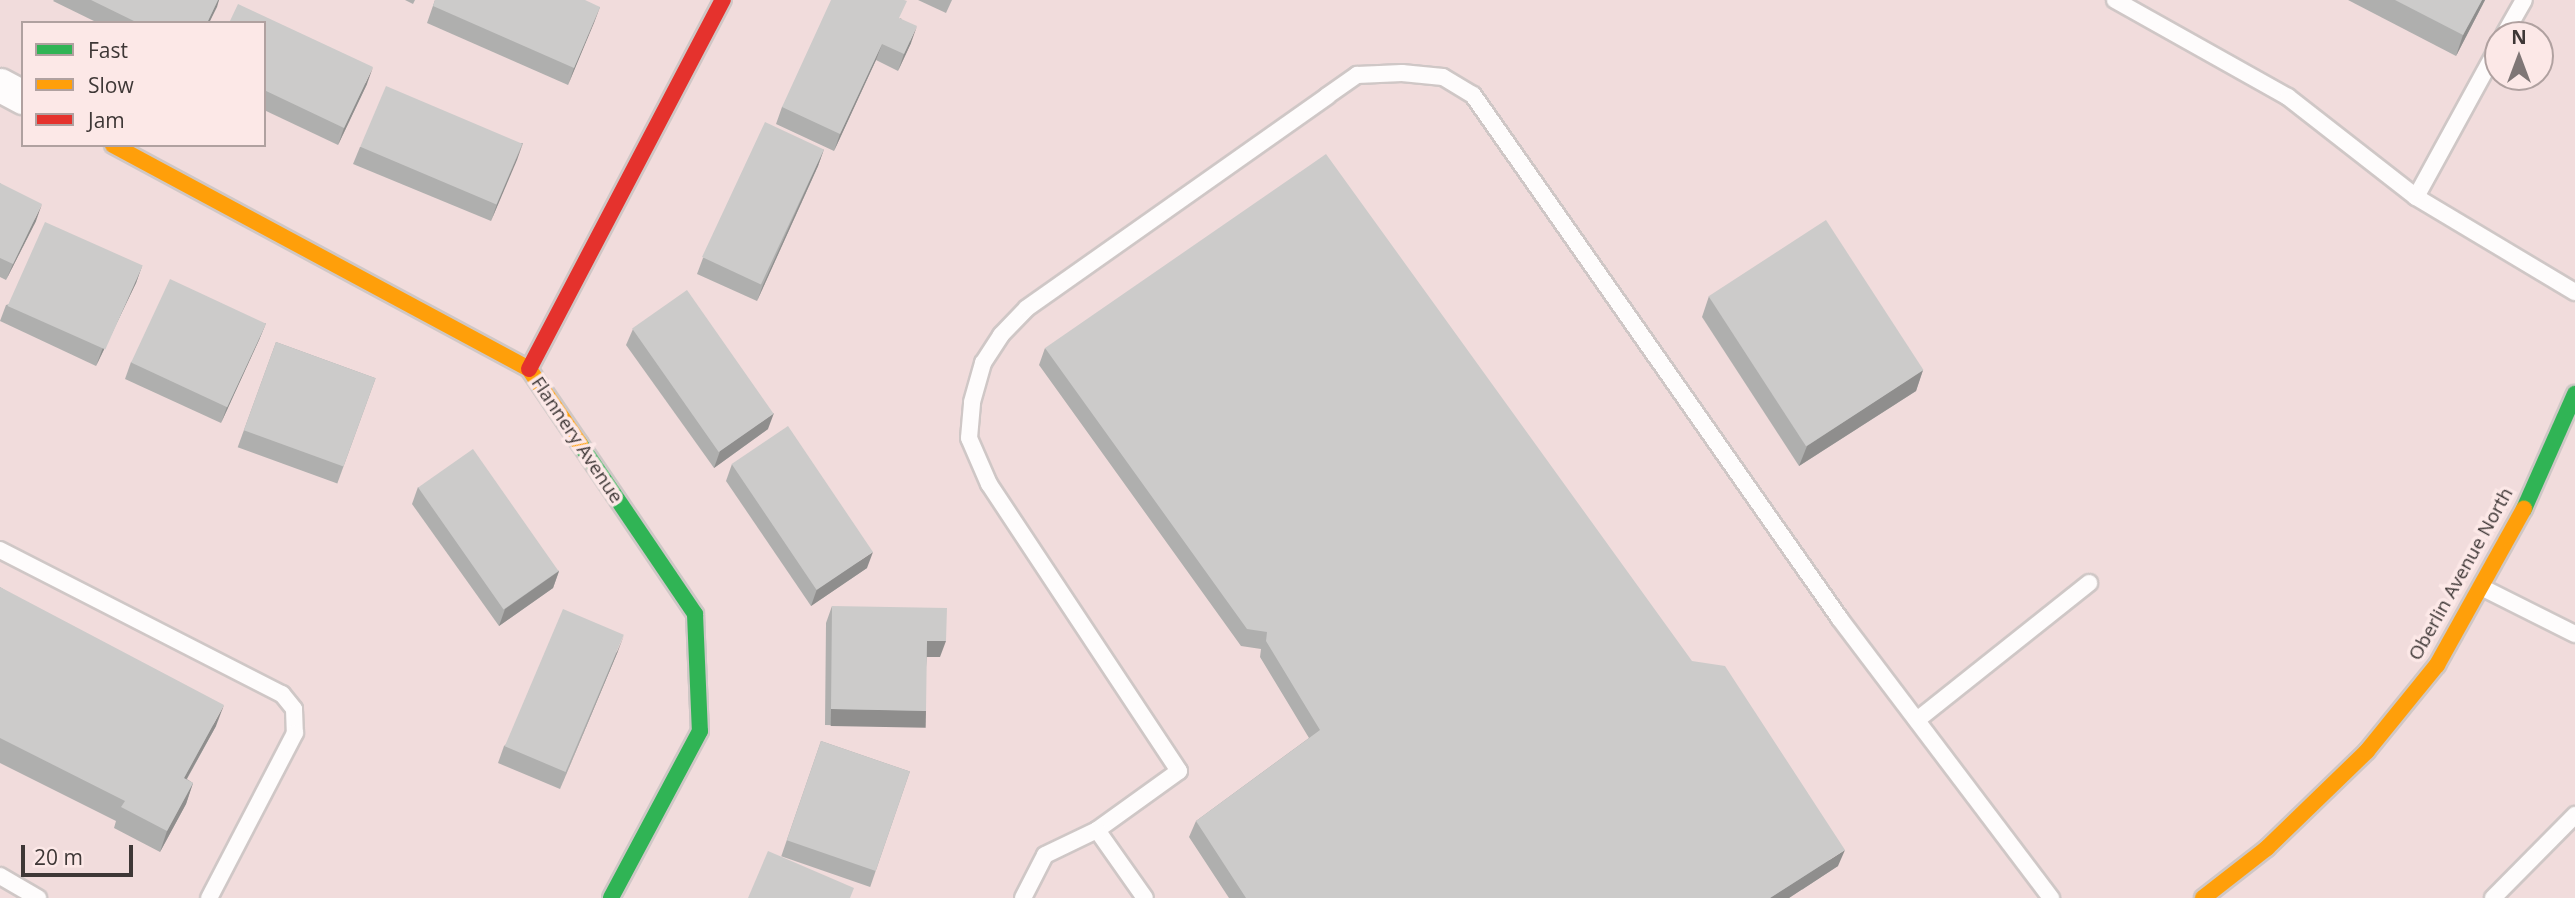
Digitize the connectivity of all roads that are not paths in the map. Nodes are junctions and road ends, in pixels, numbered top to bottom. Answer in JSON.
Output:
{"nodes":[{"id":1,"x":723,"y":0,"type":"edge"},
{"id":2,"x":2115,"y":0,"type":"edge"},
{"id":3,"x":2524,"y":0,"type":"edge"},
{"id":4,"x":2512,"y":21,"type":"edge"},
{"id":5,"x":2484,"y":73,"type":"edge"},
{"id":6,"x":0,"y":85,"type":"edge"},
{"id":7,"x":21,"y":96,"type":"edge"},
{"id":8,"x":117,"y":147,"type":"edge"},
{"id":9,"x":2416,"y":197,"type":"junction"},
{"id":10,"x":2575,"y":292,"type":"edge"},
{"id":11,"x":529,"y":369,"type":"junction"},
{"id":12,"x":2575,"y":394,"type":"edge"},
{"id":13,"x":0,"y":550,"type":"edge"},
{"id":14,"x":2089,"y":583,"type":"dead end"},
{"id":15,"x":2481,"y":587,"type":"junction"},
{"id":16,"x":2575,"y":634,"type":"edge"},
{"id":17,"x":1917,"y":720,"type":"junction"},
{"id":18,"x":2575,"y":815,"type":"edge"},
{"id":19,"x":1097,"y":830,"type":"junction"},
{"id":20,"x":0,"y":876,"type":"edge"},
{"id":21,"x":38,"y":898,"type":"edge"},
{"id":22,"x":209,"y":898,"type":"edge"},
{"id":23,"x":611,"y":898,"type":"edge"},
{"id":24,"x":1023,"y":898,"type":"edge"},
{"id":25,"x":1144,"y":898,"type":"edge"},
{"id":26,"x":2052,"y":898,"type":"edge"},
{"id":27,"x":2203,"y":898,"type":"edge"},
{"id":28,"x":2493,"y":898,"type":"edge"}],
"edges":[{"from":1,"to":11,"type":"street"},
{"from":2,"to":9,"type":"lane"},
{"from":3,"to":4,"type":"lane"},
{"from":5,"to":9,"type":"lane"},
{"from":6,"to":7,"type":"street"},
{"from":8,"to":11,"type":"street","name":"Flannery Avenue"},
{"from":9,"to":10,"type":"lane"},
{"from":11,"to":23,"type":"street","name":"Flannery Avenue"},
{"from":12,"to":15,"type":"street","name":"Oberlin Avenue North"},
{"from":13,"to":22,"type":"lane"},
{"from":14,"to":17,"type":"lane"},
{"from":15,"to":16,"type":"lane"},
{"from":15,"to":27,"type":"street","name":"Oberlin Avenue North"},
{"from":17,"to":19,"type":"lane"},
{"from":17,"to":26,"type":"lane"},
{"from":18,"to":28,"type":"lane"},
{"from":19,"to":24,"type":"lane"},
{"from":19,"to":25,"type":"lane"},
{"from":20,"to":21,"type":"lane"}]}
